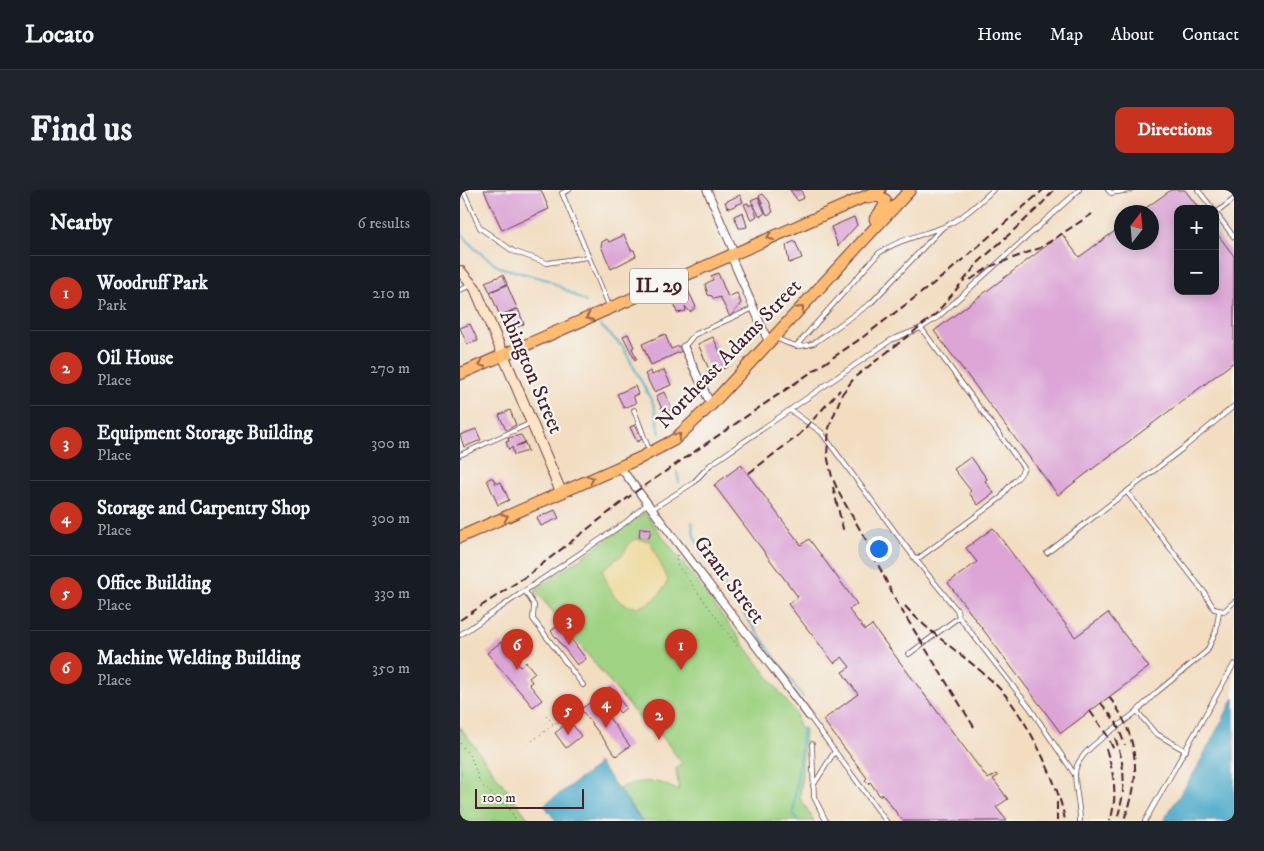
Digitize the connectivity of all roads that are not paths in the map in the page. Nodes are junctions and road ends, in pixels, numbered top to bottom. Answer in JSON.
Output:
{"nodes":[{"id":1,"x":463,"y":190,"type":"edge"},
{"id":2,"x":569,"y":190,"type":"edge"},
{"id":3,"x":708,"y":190,"type":"edge"},
{"id":4,"x":880,"y":190,"type":"edge"},
{"id":5,"x":910,"y":190,"type":"edge"},
{"id":6,"x":993,"y":190,"type":"edge"},
{"id":7,"x":1078,"y":190,"type":"edge"},
{"id":8,"x":1108,"y":190,"type":"edge"},
{"id":9,"x":1130,"y":190,"type":"edge"},
{"id":10,"x":1198,"y":190,"type":"edge"},
{"id":11,"x":1234,"y":199,"type":"edge"},
{"id":12,"x":1210,"y":205,"type":"edge"},
{"id":13,"x":1219,"y":209,"type":"edge"},
{"id":14,"x":1219,"y":217,"type":"edge"},
{"id":15,"x":814,"y":218,"type":"junction"},
{"id":16,"x":945,"y":226,"type":"junction"},
{"id":17,"x":1234,"y":237,"type":"edge"},
{"id":18,"x":732,"y":253,"type":"junction"},
{"id":19,"x":588,"y":256,"type":"junction"},
{"id":20,"x":460,"y":271,"type":"edge"},
{"id":21,"x":833,"y":274,"type":"junction"},
{"id":22,"x":473,"y":284,"type":"junction"},
{"id":23,"x":460,"y":290,"type":"edge"},
{"id":24,"x":610,"y":308,"type":"junction"},
{"id":25,"x":754,"y":308,"type":"junction"},
{"id":26,"x":921,"y":328,"type":"junction"},
{"id":27,"x":772,"y":340,"type":"junction"},
{"id":28,"x":796,"y":346,"type":"junction"},
{"id":29,"x":684,"y":347,"type":"joint"},
{"id":30,"x":503,"y":355,"type":"junction"},
{"id":31,"x":460,"y":374,"type":"edge"},
{"id":32,"x":711,"y":405,"type":"junction"},
{"id":33,"x":1234,"y":406,"type":"edge"},
{"id":34,"x":634,"y":410,"type":"dead end"},
{"id":35,"x":790,"y":410,"type":"junction"},
{"id":36,"x":532,"y":423,"type":"junction"},
{"id":37,"x":651,"y":453,"type":"junction"},
{"id":38,"x":460,"y":454,"type":"edge"},
{"id":39,"x":620,"y":467,"type":"junction"},
{"id":40,"x":562,"y":492,"type":"junction"},
{"id":41,"x":1127,"y":492,"type":"junction"},
{"id":42,"x":650,"y":506,"type":"junction"},
{"id":43,"x":460,"y":537,"type":"edge"},
{"id":44,"x":1047,"y":553,"type":"dead end"},
{"id":45,"x":916,"y":560,"type":"junction"},
{"id":46,"x":526,"y":591,"type":"junction"},
{"id":47,"x":1234,"y":602,"type":"edge"},
{"id":48,"x":1218,"y":612,"type":"junction"},
{"id":49,"x":959,"y":617,"type":"junction"},
{"id":50,"x":460,"y":635,"type":"edge"},
{"id":51,"x":908,"y":654,"type":"dead end"},
{"id":52,"x":1234,"y":664,"type":"edge"},
{"id":53,"x":583,"y":685,"type":"dead end"},
{"id":54,"x":1137,"y":711,"type":"junction"},
{"id":55,"x":809,"y":716,"type":"joint"},
{"id":56,"x":812,"y":744,"type":"dead end"},
{"id":57,"x":835,"y":751,"type":"junction"},
{"id":58,"x":1186,"y":751,"type":"junction"},
{"id":59,"x":1075,"y":774,"type":"junction"},
{"id":60,"x":813,"y":786,"type":"junction"},
{"id":61,"x":826,"y":821,"type":"edge"},
{"id":62,"x":886,"y":821,"type":"edge"},
{"id":63,"x":1080,"y":821,"type":"edge"},
{"id":64,"x":1145,"y":821,"type":"edge"}],
"edges":[{"from":1,"to":19,"type":"lane"},
{"from":2,"to":19,"type":"lane"},
{"from":3,"to":18,"type":"street"},
{"from":4,"to":15,"type":"main road","number":"IL 29"},
{"from":5,"to":21,"type":"main road","name":"Northeast Adams Street"},
{"from":6,"to":16,"type":"lane"},
{"from":7,"to":26,"type":"lane"},
{"from":8,"to":9,"type":"lane"},
{"from":10,"to":12,"type":"lane"},
{"from":11,"to":13,"type":"lane"},
{"from":14,"to":17,"type":"lane"},
{"from":15,"to":18,"type":"main road","number":"IL 29","one_way":true},
{"from":15,"to":21,"type":"main road"},
{"from":16,"to":28,"type":"lane"},
{"from":16,"to":28,"type":"lane"},
{"from":18,"to":24,"type":"main road","number":"IL 29"},
{"from":18,"to":25,"type":"street"},
{"from":19,"to":24,"type":"lane"},
{"from":20,"to":22,"type":"street","name":"Abington Street"},
{"from":27,"to":21,"type":"main road","name":"Northeast Adams Street","one_way":true},
{"from":22,"to":23,"type":"lane"},
{"from":22,"to":30,"type":"street","name":"Abington Street"},
{"from":24,"to":30,"type":"main road","number":"IL 29","one_way":true},
{"from":25,"to":27,"type":"street"},
{"from":25,"to":29,"type":"lane"},
{"from":26,"to":35,"type":"lane"},
{"from":26,"to":45,"type":"lane"},
{"from":27,"to":28,"type":"lane"},
{"from":27,"to":32,"type":"main road","name":"Northeast Adams Street"},
{"from":29,"to":32,"type":"street"},
{"from":30,"to":31,"type":"main road","number":"IL 29","one_way":true},
{"from":30,"to":36,"type":"street","name":"Abington Street"},
{"from":37,"to":32,"type":"main road","name":"Northeast Adams Street","one_way":true},
{"from":33,"to":41,"type":"lane"},
{"from":34,"to":37,"type":"lane"},
{"from":35,"to":42,"type":"lane"},
{"from":35,"to":45,"type":"lane"},
{"from":36,"to":38,"type":"lane"},
{"from":36,"to":40,"type":"street","name":"Abington Street"},
{"from":37,"to":39,"type":"main road","name":"Northeast Adams Street"},
{"from":40,"to":39,"type":"main road","name":"Northeast Adams Street","one_way":true},
{"from":39,"to":42,"type":"street","name":"Grant Street"},
{"from":43,"to":40,"type":"main road","name":"Northeast Adams Street","one_way":true},
{"from":41,"to":44,"type":"lane"},
{"from":41,"to":48,"type":"lane"},
{"from":42,"to":46,"type":"lane"},
{"from":42,"to":55,"type":"street","name":"Grant Street"},
{"from":45,"to":49,"type":"lane"},
{"from":46,"to":50,"type":"lane"},
{"from":46,"to":53,"type":"lane"},
{"from":47,"to":48,"type":"lane"},
{"from":48,"to":54,"type":"lane"},
{"from":49,"to":51,"type":"lane"},
{"from":49,"to":59,"type":"lane"},
{"from":52,"to":58,"type":"lane"},
{"from":54,"to":58,"type":"lane"},
{"from":54,"to":59,"type":"lane"},
{"from":55,"to":57,"type":"lane"},
{"from":56,"to":60,"type":"lane"},
{"from":57,"to":60,"type":"lane"},
{"from":57,"to":62,"type":"lane"},
{"from":58,"to":64,"type":"lane"},
{"from":59,"to":63,"type":"lane"},
{"from":60,"to":61,"type":"lane"}]}
